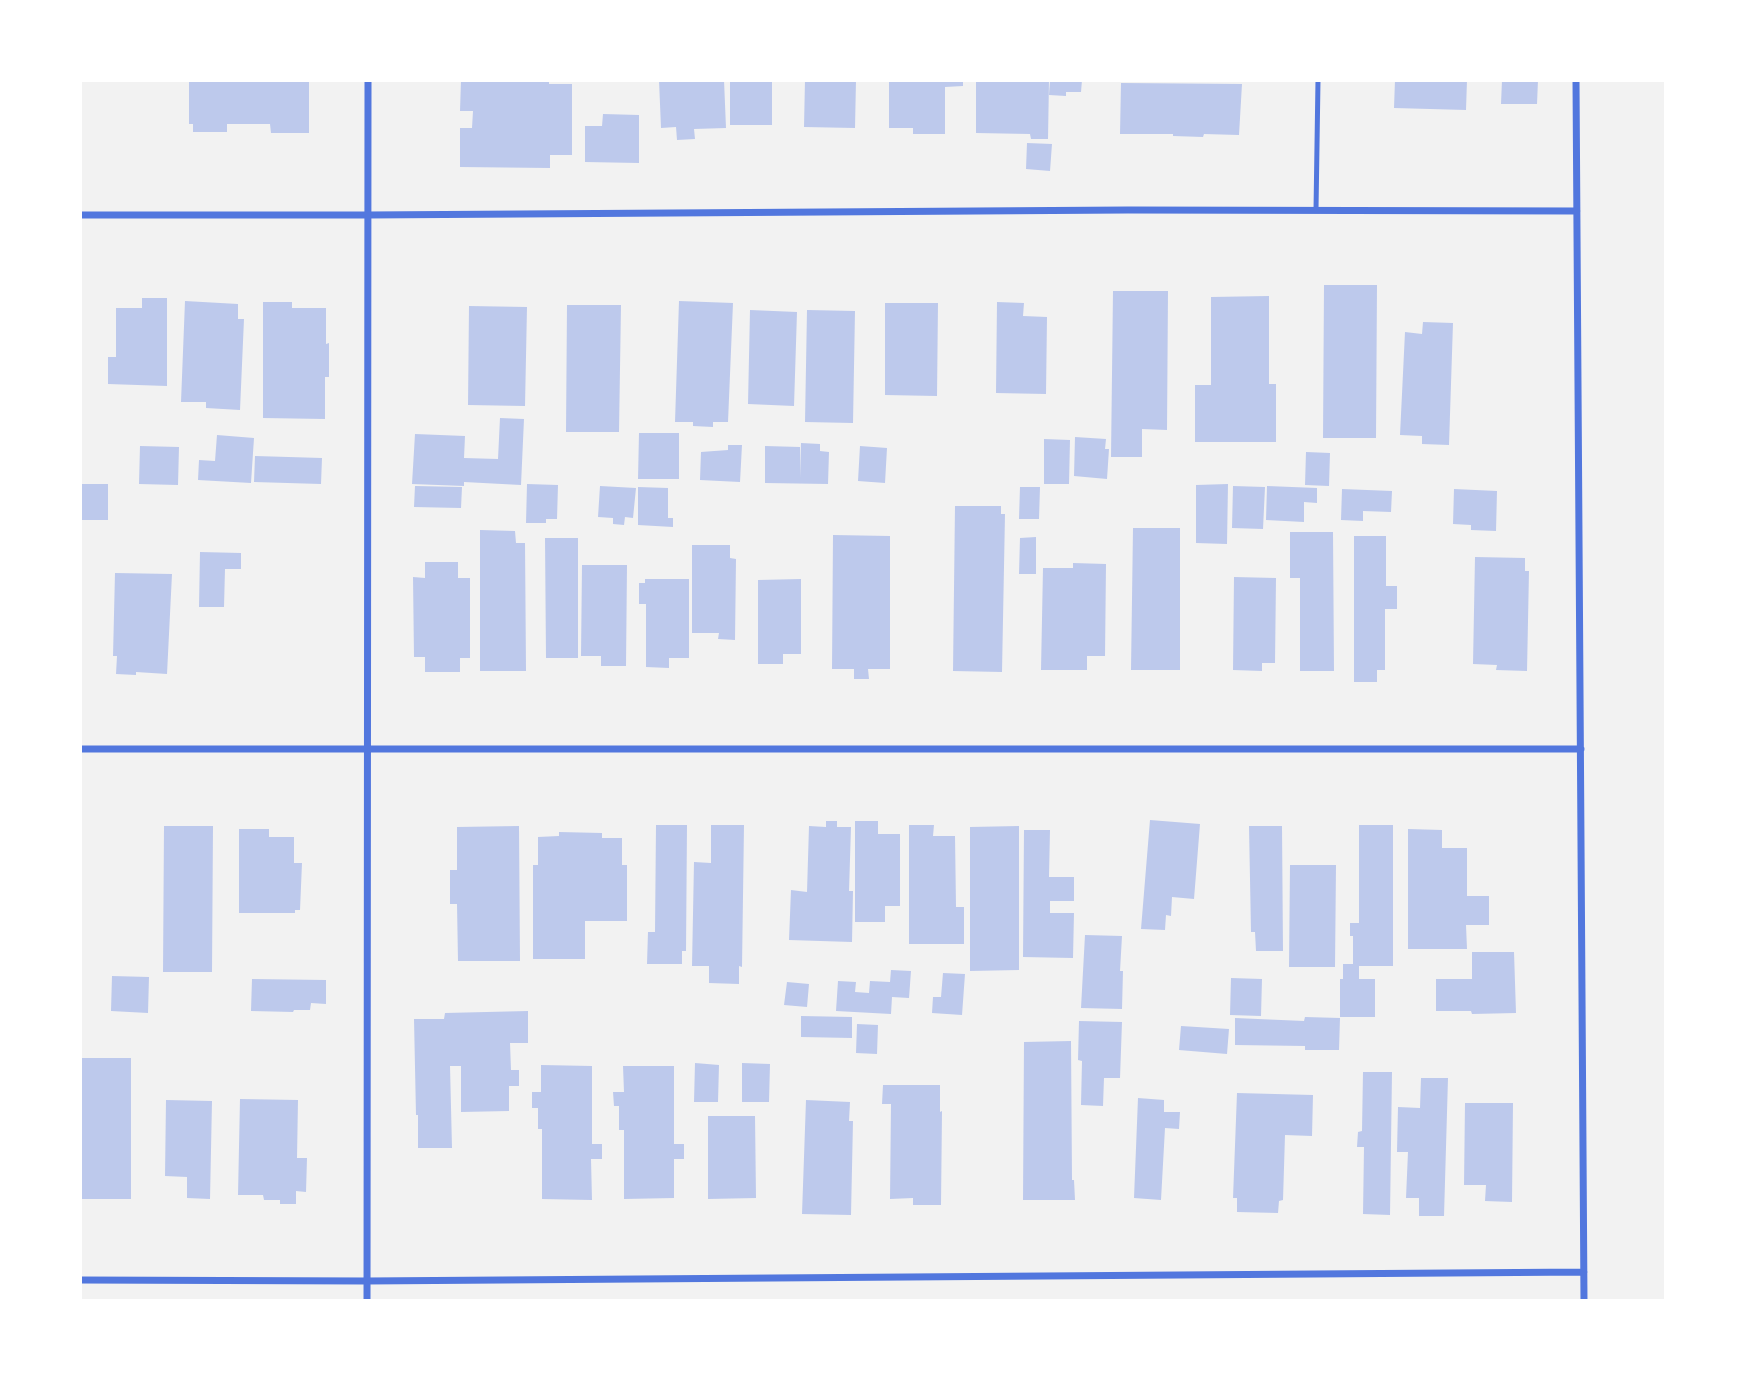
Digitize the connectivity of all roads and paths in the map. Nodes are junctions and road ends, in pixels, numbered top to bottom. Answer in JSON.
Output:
{"nodes":[{"id":1,"x":368,"y":80,"type":"edge"},
{"id":2,"x":1318,"y":80,"type":"edge"},
{"id":3,"x":1576,"y":80,"type":"edge"},
{"id":4,"x":1316,"y":210,"type":"junction"},
{"id":5,"x":1577,"y":211,"type":"junction"},
{"id":6,"x":80,"y":215,"type":"edge"},
{"id":7,"x":368,"y":215,"type":"junction"},
{"id":8,"x":80,"y":749,"type":"edge"},
{"id":9,"x":367,"y":749,"type":"junction"},
{"id":10,"x":1581,"y":749,"type":"junction"},
{"id":11,"x":1584,"y":1272,"type":"junction"},
{"id":12,"x":80,"y":1280,"type":"edge"},
{"id":13,"x":367,"y":1281,"type":"junction"},
{"id":14,"x":367,"y":1300,"type":"edge"},
{"id":15,"x":1584,"y":1300,"type":"edge"}],
"edges":[{"from":1,"to":7,"type":"street"},
{"from":2,"to":4,"type":"lane"},
{"from":3,"to":5,"type":"street"},
{"from":4,"to":5,"type":"street"},
{"from":4,"to":7,"type":"street"},
{"from":5,"to":10,"type":"street"},
{"from":6,"to":7,"type":"street"},
{"from":7,"to":9,"type":"street"},
{"from":8,"to":9,"type":"street"},
{"from":9,"to":10,"type":"street"},
{"from":9,"to":13,"type":"street"},
{"from":10,"to":11,"type":"street"},
{"from":11,"to":13,"type":"street"},
{"from":11,"to":15,"type":"street"},
{"from":12,"to":13,"type":"street"},
{"from":13,"to":14,"type":"street"}]}
